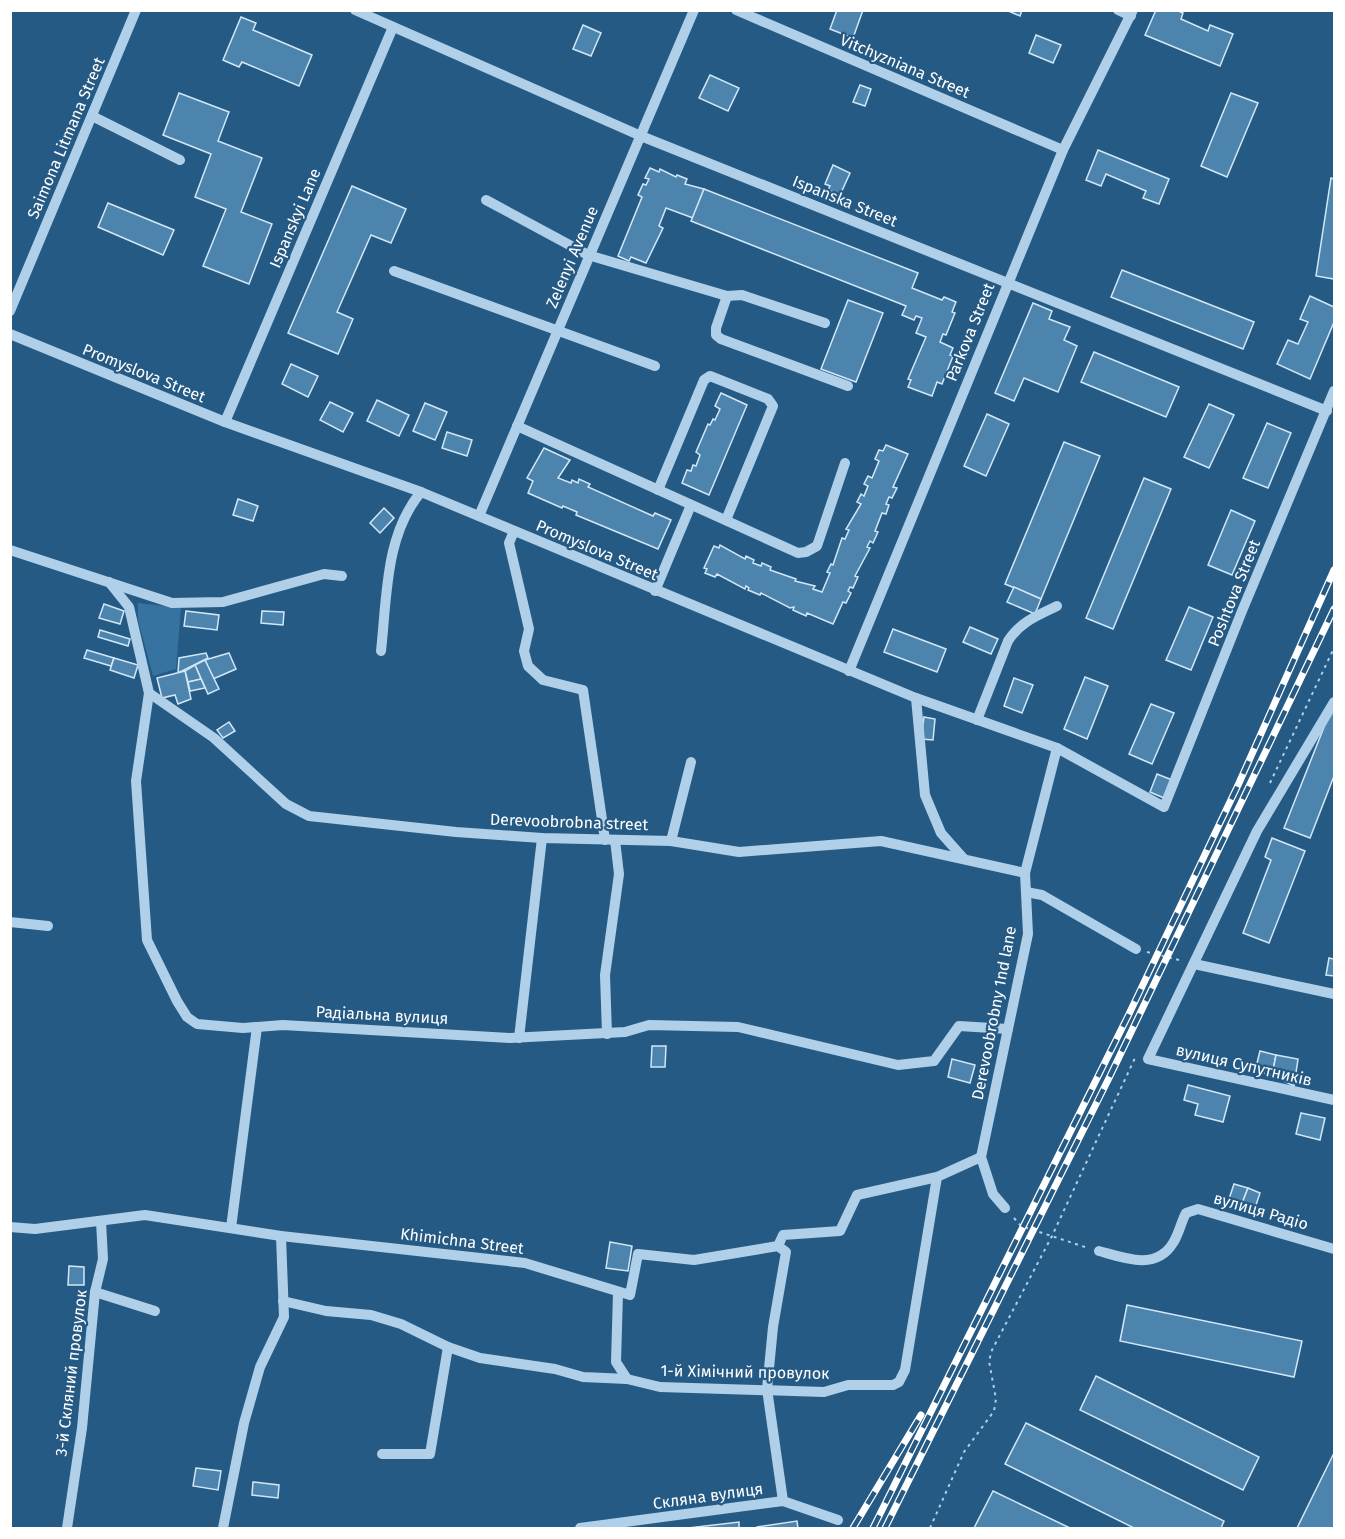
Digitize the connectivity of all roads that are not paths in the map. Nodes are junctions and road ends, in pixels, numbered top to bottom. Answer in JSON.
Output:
{"nodes":[{"id":1,"x":136,"y":10,"type":"edge"},
{"id":2,"x":355,"y":10,"type":"edge"},
{"id":3,"x":694,"y":10,"type":"edge"},
{"id":4,"x":736,"y":10,"type":"edge"},
{"id":5,"x":1118,"y":10,"type":"edge"},
{"id":6,"x":1132,"y":13,"type":"edge"},
{"id":7,"x":393,"y":27,"type":"junction"},
{"id":8,"x":92,"y":116,"type":"junction"},
{"id":9,"x":641,"y":136,"type":"junction"},
{"id":10,"x":1063,"y":150,"type":"junction"},
{"id":11,"x":180,"y":159,"type":"dead end"},
{"id":12,"x":486,"y":200,"type":"dead end"},
{"id":13,"x":588,"y":255,"type":"junction"},
{"id":14,"x":394,"y":271,"type":"dead end"},
{"id":15,"x":1007,"y":282,"type":"junction"},
{"id":16,"x":727,"y":296,"type":"junction"},
{"id":17,"x":10,"y":311,"type":"edge"},
{"id":18,"x":825,"y":323,"type":"dead end"},
{"id":19,"x":557,"y":331,"type":"junction"},
{"id":20,"x":10,"y":334,"type":"edge"},
{"id":21,"x":655,"y":366,"type":"dead end"},
{"id":22,"x":848,"y":386,"type":"dead end"},
{"id":23,"x":1335,"y":391,"type":"edge"},
{"id":24,"x":1327,"y":411,"type":"junction"},
{"id":25,"x":225,"y":422,"type":"junction"},
{"id":26,"x":517,"y":426,"type":"junction"},
{"id":27,"x":845,"y":463,"type":"dead end"},
{"id":28,"x":658,"y":490,"type":"junction"},
{"id":29,"x":422,"y":492,"type":"junction"},
{"id":30,"x":692,"y":505,"type":"junction"},
{"id":31,"x":479,"y":516,"type":"junction"},
{"id":32,"x":726,"y":520,"type":"junction"},
{"id":33,"x":514,"y":531,"type":"junction"},
{"id":34,"x":10,"y":550,"type":"edge"},
{"id":35,"x":342,"y":576,"type":"dead end"},
{"id":36,"x":109,"y":582,"type":"junction"},
{"id":37,"x":655,"y":591,"type":"junction"},
{"id":38,"x":1057,"y":606,"type":"dead end"},
{"id":39,"x":381,"y":651,"type":"dead end"},
{"id":40,"x":849,"y":671,"type":"junction"},
{"id":41,"x":149,"y":693,"type":"junction"},
{"id":42,"x":916,"y":699,"type":"junction"},
{"id":43,"x":1335,"y":702,"type":"edge"},
{"id":44,"x":977,"y":720,"type":"junction"},
{"id":45,"x":1057,"y":748,"type":"junction"},
{"id":46,"x":691,"y":762,"type":"dead end"},
{"id":47,"x":1164,"y":807,"type":"joint"},
{"id":48,"x":542,"y":838,"type":"junction"},
{"id":49,"x":610,"y":840,"type":"junction"},
{"id":50,"x":671,"y":841,"type":"junction"},
{"id":51,"x":964,"y":859,"type":"junction"},
{"id":52,"x":1025,"y":873,"type":"junction"},
{"id":53,"x":1026,"y":891,"type":"junction"},
{"id":54,"x":10,"y":922,"type":"edge"},
{"id":55,"x":48,"y":926,"type":"dead end"},
{"id":56,"x":1136,"y":949,"type":"road end"},
{"id":57,"x":1194,"y":964,"type":"junction"},
{"id":58,"x":1335,"y":994,"type":"edge"},
{"id":59,"x":257,"y":1027,"type":"junction"},
{"id":60,"x":1008,"y":1029,"type":"junction"},
{"id":61,"x":607,"y":1034,"type":"junction"},
{"id":62,"x":519,"y":1038,"type":"junction"},
{"id":63,"x":1335,"y":1100,"type":"edge"},
{"id":64,"x":981,"y":1157,"type":"junction"},
{"id":65,"x":937,"y":1177,"type":"junction"},
{"id":66,"x":1005,"y":1208,"type":"road end"},
{"id":67,"x":101,"y":1221,"type":"junction"},
{"id":68,"x":10,"y":1227,"type":"edge"},
{"id":69,"x":231,"y":1228,"type":"junction"},
{"id":70,"x":281,"y":1236,"type":"junction"},
{"id":71,"x":778,"y":1246,"type":"junction"},
{"id":72,"x":1335,"y":1249,"type":"edge"},
{"id":73,"x":1099,"y":1251,"type":"road end"},
{"id":74,"x":95,"y":1292,"type":"junction"},
{"id":75,"x":618,"y":1293,"type":"junction"},
{"id":76,"x":283,"y":1301,"type":"junction"},
{"id":77,"x":155,"y":1311,"type":"dead end"},
{"id":78,"x":448,"y":1347,"type":"junction"},
{"id":79,"x":627,"y":1378,"type":"junction"},
{"id":80,"x":767,"y":1389,"type":"junction"},
{"id":81,"x":382,"y":1454,"type":"dead end"},
{"id":82,"x":783,"y":1501,"type":"junction"},
{"id":83,"x":838,"y":1520,"type":"dead end"},
{"id":84,"x":67,"y":1528,"type":"edge"},
{"id":85,"x":223,"y":1528,"type":"edge"},
{"id":86,"x":580,"y":1528,"type":"edge"}],
"edges":[{"from":1,"to":8,"type":"street","name":"Saimona Litmana Street"},
{"from":2,"to":7,"type":"street","name":"Ispanska Street"},
{"from":3,"to":9,"type":"street","name":"Zelenyi Avenue"},
{"from":4,"to":10,"type":"street","name":"Vitchyzniana Street"},
{"from":5,"to":6,"type":"street"},
{"from":6,"to":10,"type":"street","name":"Parkova Street"},
{"from":7,"to":9,"type":"street","name":"Ispanska Street"},
{"from":7,"to":25,"type":"street","name":"Ispanskyi Lane"},
{"from":8,"to":11,"type":"street"},
{"from":8,"to":17,"type":"street","name":"Saimona Litmana Street"},
{"from":9,"to":13,"type":"street","name":"Zelenyi Avenue"},
{"from":9,"to":15,"type":"street","name":"Ispanska Street"},
{"from":10,"to":15,"type":"street","name":"Parkova Street"},
{"from":12,"to":13,"type":"street"},
{"from":13,"to":16,"type":"street"},
{"from":13,"to":19,"type":"street","name":"Zelenyi Avenue"},
{"from":14,"to":19,"type":"street"},
{"from":15,"to":24,"type":"street","name":"Ispanska Street"},
{"from":15,"to":40,"type":"street","name":"Parkova Street"},
{"from":16,"to":18,"type":"street"},
{"from":16,"to":22,"type":"street"},
{"from":19,"to":21,"type":"street"},
{"from":19,"to":26,"type":"street","name":"Zelenyi Avenue"},
{"from":20,"to":25,"type":"street","name":"Promyslova Street"},
{"from":23,"to":24,"type":"street","name":"Poshtova Street"},
{"from":24,"to":47,"type":"street","name":"Poshtova Street"},
{"from":25,"to":29,"type":"street","name":"Promyslova Street"},
{"from":26,"to":28,"type":"street"},
{"from":26,"to":31,"type":"street","name":"Zelenyi Avenue"},
{"from":27,"to":32,"type":"street"},
{"from":28,"to":30,"type":"street"},
{"from":28,"to":32,"type":"street"},
{"from":29,"to":31,"type":"street","name":"Promyslova Street"},
{"from":29,"to":39,"type":"street"},
{"from":30,"to":32,"type":"street"},
{"from":30,"to":37,"type":"street"},
{"from":31,"to":33,"type":"street","name":"Promyslova Street"},
{"from":33,"to":37,"type":"street","name":"Promyslova Street"},
{"from":33,"to":49,"type":"street"},
{"from":34,"to":36,"type":"street"},
{"from":35,"to":36,"type":"street"},
{"from":36,"to":41,"type":"street","name":"Радіальна вулиця"},
{"from":37,"to":40,"type":"street","name":"Promyslova Street"},
{"from":38,"to":44,"type":"street"},
{"from":40,"to":42,"type":"street","name":"Promyslova Street"},
{"from":41,"to":48,"type":"street","name":"Derevoobrobna street"},
{"from":41,"to":59,"type":"street","name":"Радіальна вулиця"},
{"from":42,"to":44,"type":"street","name":"Promyslova Street"},
{"from":42,"to":51,"type":"street"},
{"from":43,"to":57,"type":"street"},
{"from":44,"to":45,"type":"street","name":"Promyslova Street"},
{"from":45,"to":47,"type":"street","name":"Promyslova Street"},
{"from":45,"to":52,"type":"street","name":"Derevoobrobny 1nd lane"},
{"from":46,"to":50,"type":"street"},
{"from":48,"to":49,"type":"street","name":"Derevoobrobna street"},
{"from":48,"to":62,"type":"street"},
{"from":49,"to":50,"type":"street","name":"Derevoobrobna street"},
{"from":49,"to":61,"type":"street"},
{"from":50,"to":51,"type":"street","name":"Derevoobrobna street"},
{"from":51,"to":52,"type":"street","name":"Derevoobrobna street"},
{"from":52,"to":53,"type":"street","name":"Derevoobrobny 1nd lane"},
{"from":53,"to":56,"type":"street"},
{"from":53,"to":60,"type":"street","name":"Derevoobrobny 1nd lane"},
{"from":54,"to":55,"type":"street"},
{"from":57,"to":58,"type":"street"},
{"from":57,"to":63,"type":"street","name":"вулиця Супутників"},
{"from":59,"to":62,"type":"street","name":"Радіальна вулиця"},
{"from":59,"to":69,"type":"street"},
{"from":60,"to":61,"type":"street","name":"Радіальна вулиця"},
{"from":60,"to":64,"type":"street","name":"Derevoobrobny 1nd lane"},
{"from":61,"to":62,"type":"street","name":"Радіальна вулиця"},
{"from":64,"to":65,"type":"street"},
{"from":64,"to":66,"type":"street","name":"Derevoobrobny 1nd lane"},
{"from":65,"to":71,"type":"street"},
{"from":65,"to":80,"type":"street","name":"1-й Хімічний провулок"},
{"from":67,"to":68,"type":"street","name":"Khimichna Street"},
{"from":67,"to":69,"type":"street","name":"Khimichna Street"},
{"from":67,"to":74,"type":"street","name":"3-й Скляний провулок"},
{"from":69,"to":70,"type":"street","name":"Khimichna Street"},
{"from":70,"to":75,"type":"street","name":"Khimichna Street"},
{"from":70,"to":76,"type":"street"},
{"from":71,"to":75,"type":"street"},
{"from":71,"to":80,"type":"street"},
{"from":72,"to":73,"type":"street","name":"вулиця Радіо"},
{"from":74,"to":77,"type":"street"},
{"from":74,"to":84,"type":"street","name":"3-й Скляний провулок"},
{"from":75,"to":79,"type":"street"},
{"from":76,"to":78,"type":"street","name":"1-й Хімічний провулок"},
{"from":76,"to":85,"type":"street"},
{"from":78,"to":79,"type":"street","name":"1-й Хімічний провулок"},
{"from":78,"to":81,"type":"street"},
{"from":79,"to":80,"type":"street","name":"1-й Хімічний провулок"},
{"from":80,"to":82,"type":"street"},
{"from":82,"to":83,"type":"street","name":"Скляна вулиця"},
{"from":82,"to":86,"type":"street","name":"Скляна вулиця"}]}
